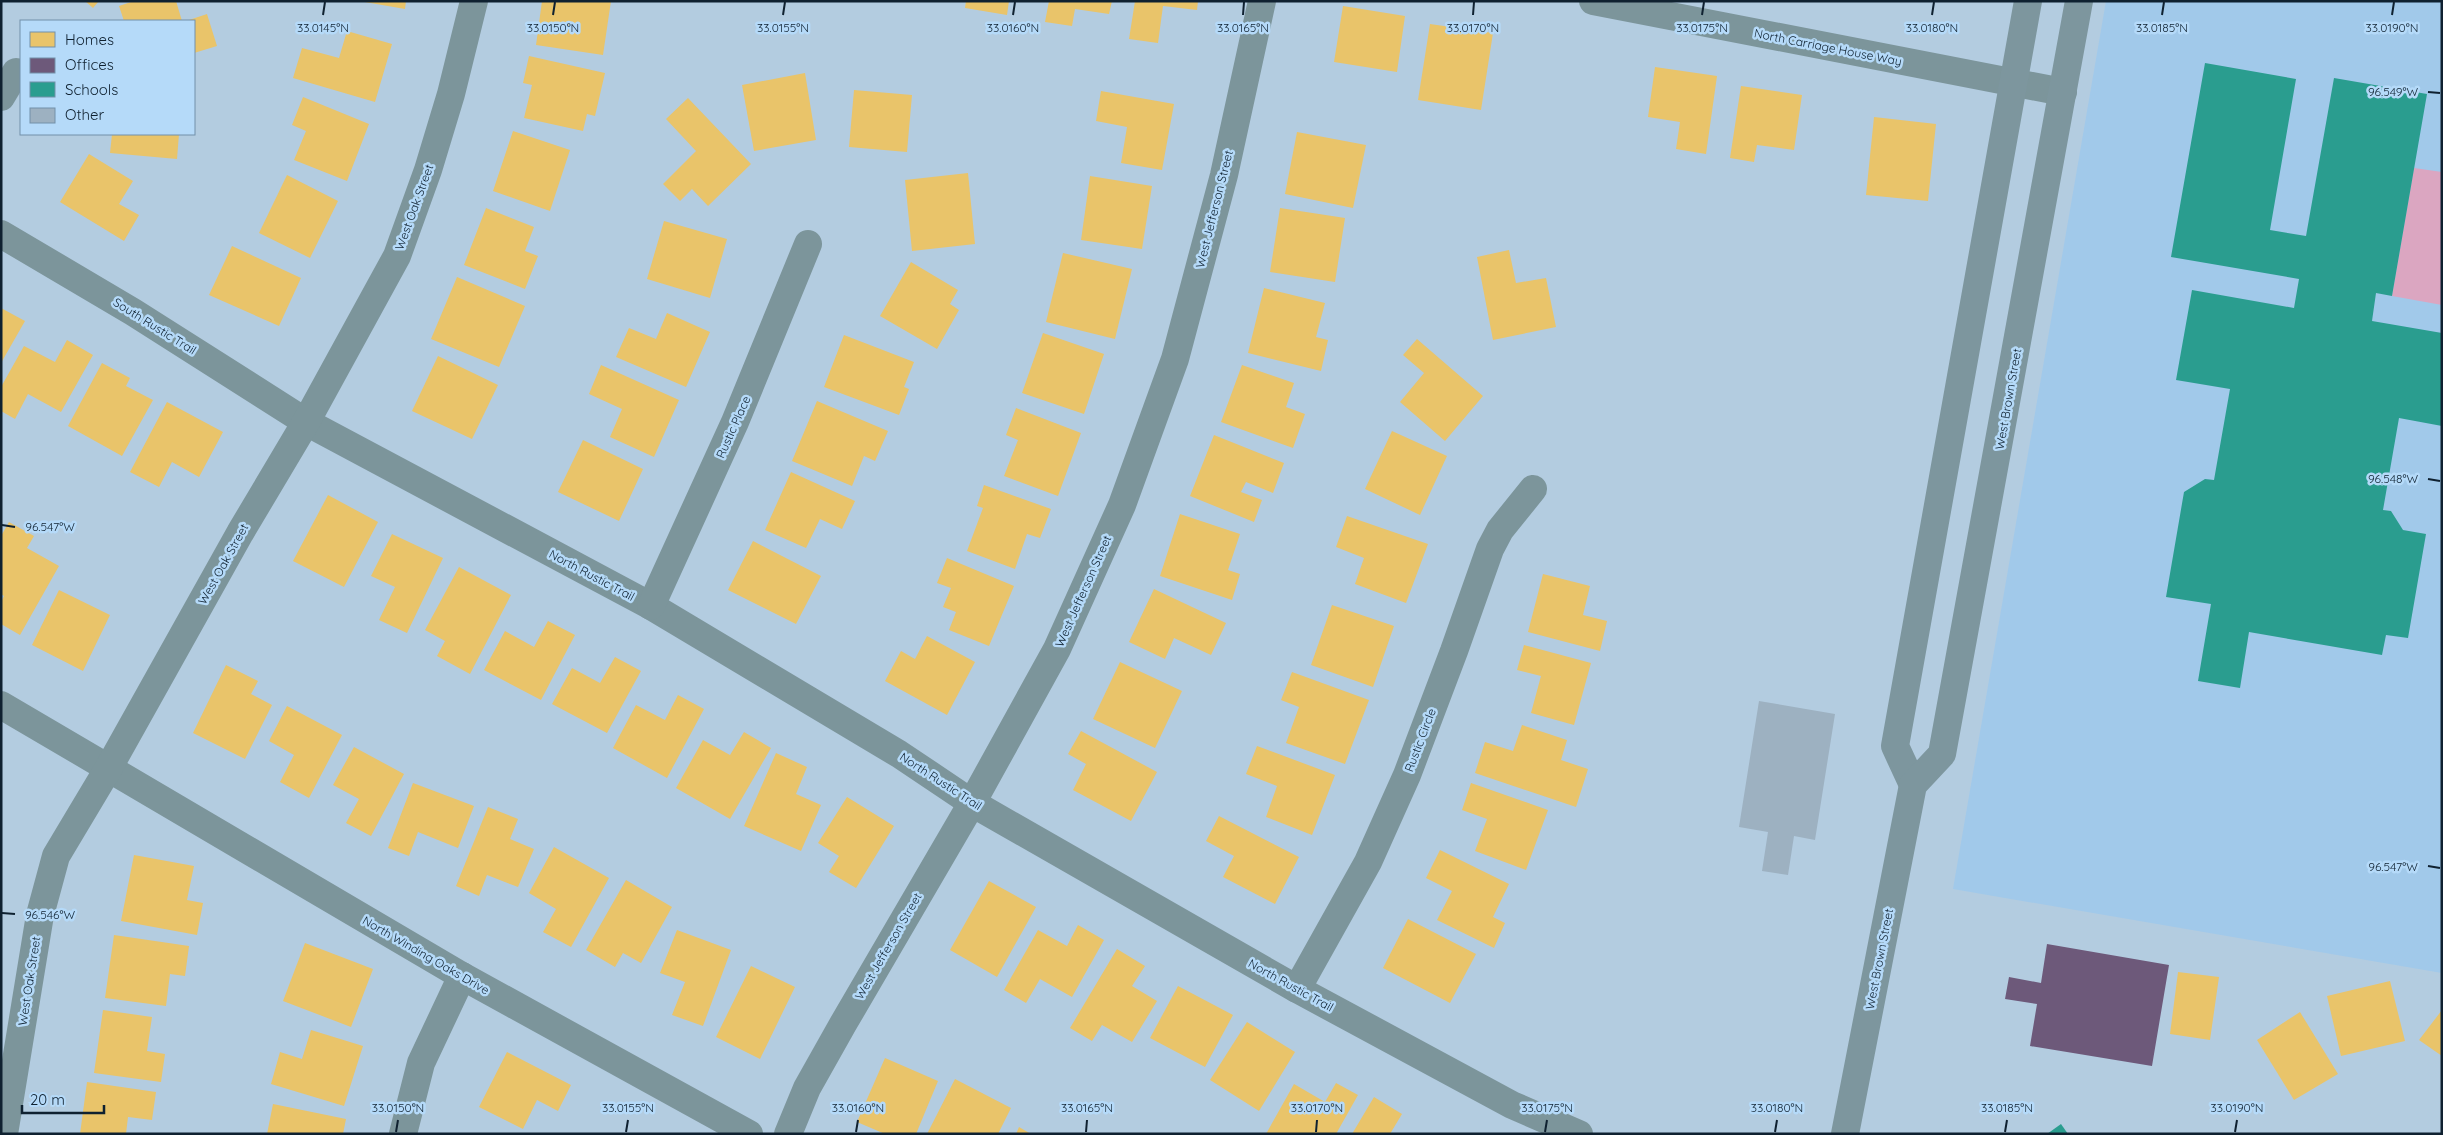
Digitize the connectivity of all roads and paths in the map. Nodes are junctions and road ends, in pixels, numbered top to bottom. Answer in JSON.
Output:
{"nodes":[{"id":1,"x":474,"y":1,"type":"edge"},
{"id":2,"x":1262,"y":1,"type":"edge"},
{"id":3,"x":1593,"y":1,"type":"edge"},
{"id":4,"x":2028,"y":1,"type":"edge"},
{"id":5,"x":2079,"y":1,"type":"edge"},
{"id":6,"x":16,"y":72,"type":"dead end"},
{"id":7,"x":2014,"y":83,"type":"junction"},
{"id":8,"x":2063,"y":92,"type":"junction"},
{"id":9,"x":1,"y":97,"type":"edge"},
{"id":10,"x":1,"y":234,"type":"edge"},
{"id":11,"x":808,"y":244,"type":"dead end"},
{"id":12,"x":306,"y":422,"type":"junction"},
{"id":13,"x":1533,"y":489,"type":"dead end"},
{"id":14,"x":651,"y":606,"type":"junction"},
{"id":15,"x":1,"y":705,"type":"edge"},
{"id":16,"x":108,"y":769,"type":"junction"},
{"id":17,"x":1913,"y":785,"type":"junction"},
{"id":18,"x":972,"y":803,"type":"junction"},
{"id":19,"x":462,"y":976,"type":"junction"},
{"id":20,"x":1297,"y":989,"type":"junction"},
{"id":21,"x":4,"y":1134,"type":"edge"},
{"id":22,"x":404,"y":1134,"type":"edge"},
{"id":23,"x":749,"y":1134,"type":"edge"},
{"id":24,"x":788,"y":1134,"type":"edge"},
{"id":25,"x":1578,"y":1134,"type":"edge"},
{"id":26,"x":1845,"y":1134,"type":"edge"}],
"edges":[{"from":1,"to":12,"type":"street","name":"West Oak Street"},
{"from":2,"to":18,"type":"street","name":"West Jefferson Street"},
{"from":3,"to":7,"type":"street","name":"North Carriage House Way"},
{"from":4,"to":7,"type":"main road"},
{"from":5,"to":8,"type":"main road","name":"West Brown Street"},
{"from":6,"to":9,"type":"street"},
{"from":7,"to":8,"type":"street","name":"North Carriage House Way"},
{"from":7,"to":17,"type":"main road"},
{"from":8,"to":17,"type":"main road","name":"West Brown Street"},
{"from":10,"to":12,"type":"street","name":"South Rustic Trail"},
{"from":11,"to":14,"type":"street","name":"Rustic Place"},
{"from":12,"to":14,"type":"street","name":"North Rustic Trail"},
{"from":12,"to":16,"type":"street","name":"West Oak Street"},
{"from":13,"to":20,"type":"street","name":"Rustic Circle"},
{"from":14,"to":18,"type":"street","name":"North Rustic Trail"},
{"from":15,"to":16,"type":"street","name":"North Winding Oaks Drive"},
{"from":16,"to":19,"type":"street","name":"North Winding Oaks Drive"},
{"from":16,"to":21,"type":"street","name":"West Oak Street"},
{"from":17,"to":26,"type":"main road","name":"West Brown Street"},
{"from":18,"to":20,"type":"street","name":"North Rustic Trail"},
{"from":18,"to":24,"type":"street","name":"West Jefferson Street"},
{"from":19,"to":22,"type":"street"},
{"from":19,"to":23,"type":"street","name":"North Winding Oaks Drive"},
{"from":20,"to":25,"type":"street","name":"North Rustic Trail"}]}
